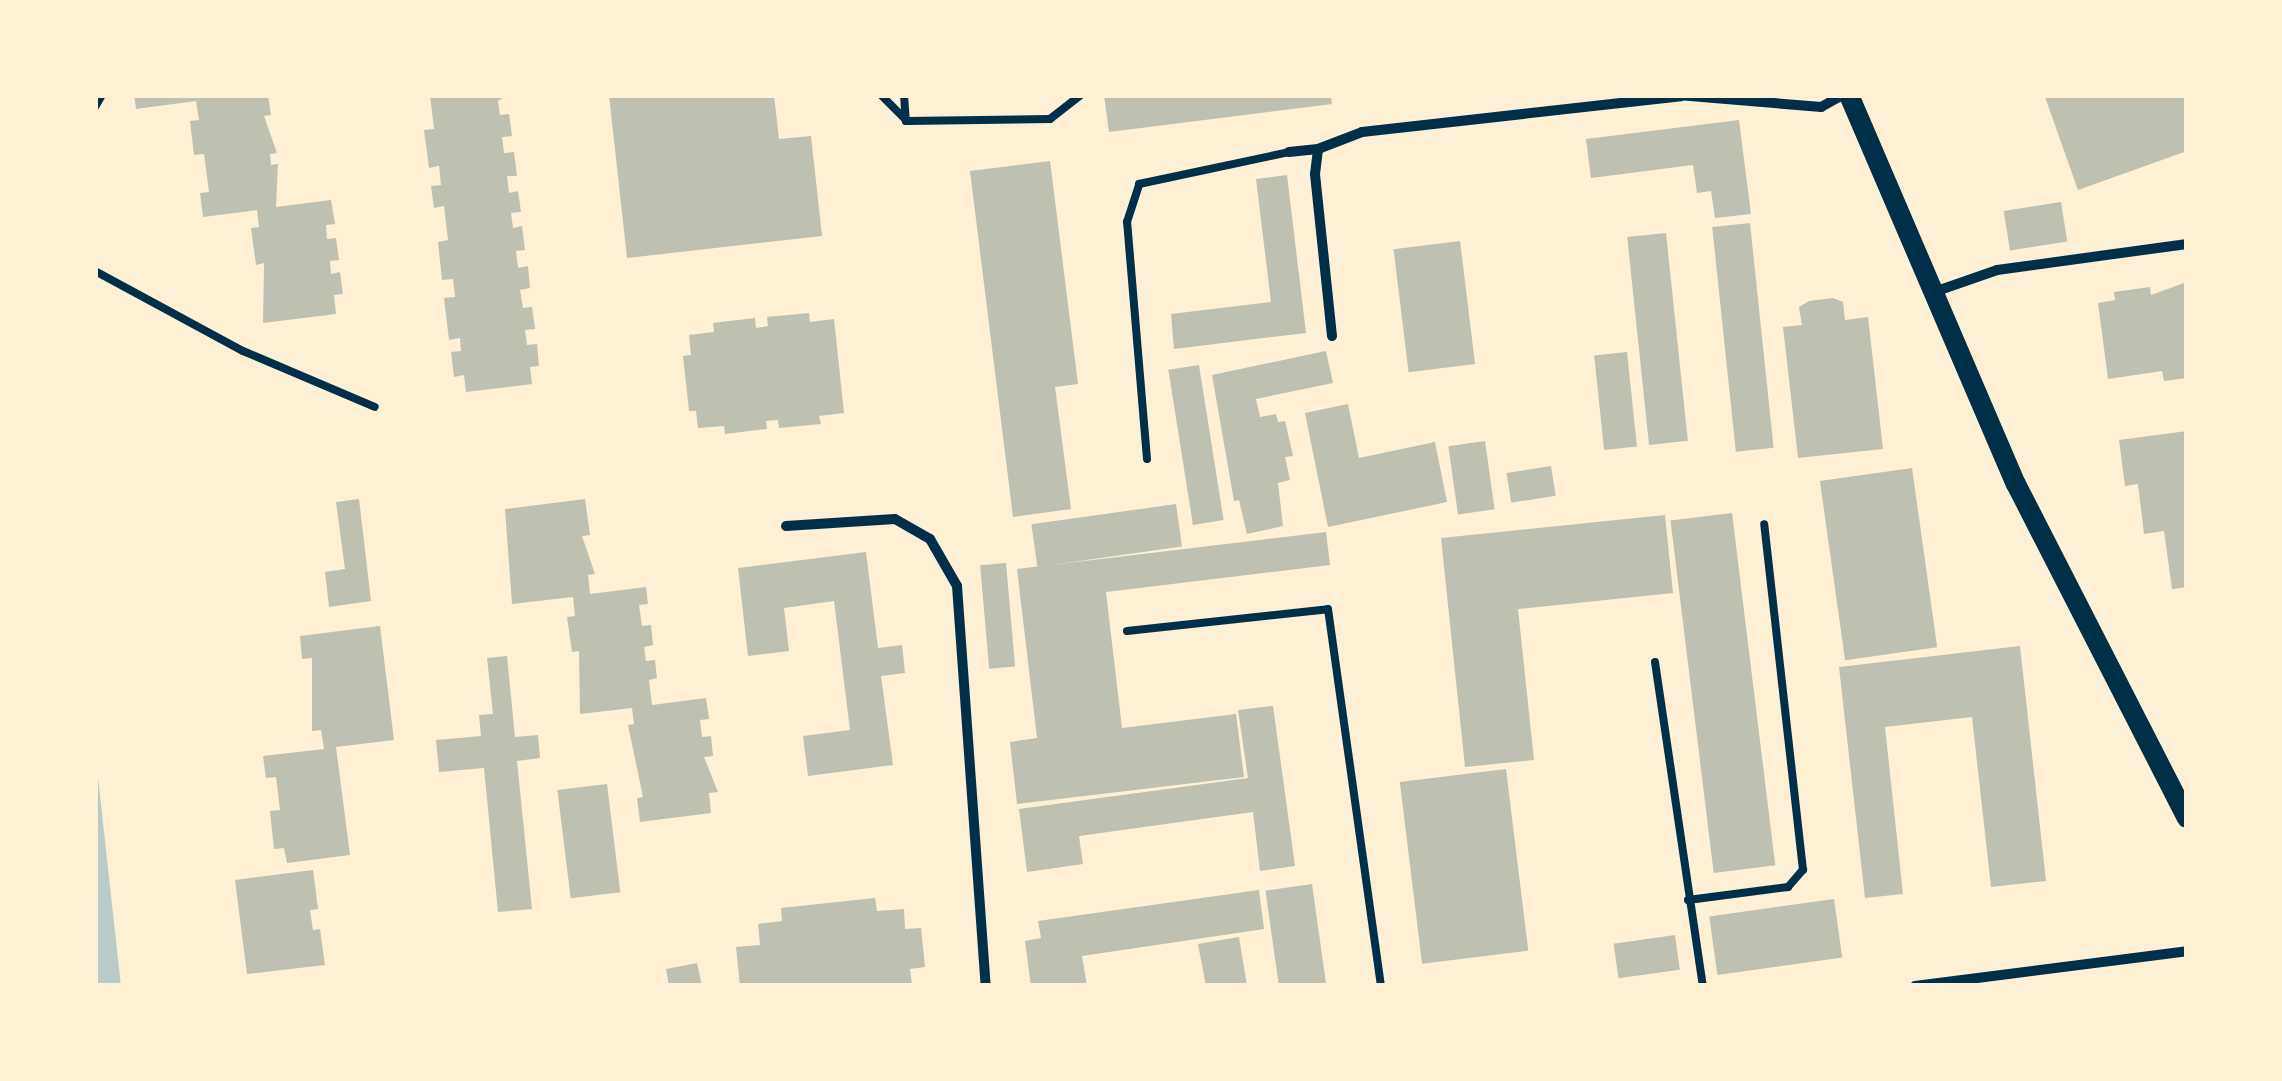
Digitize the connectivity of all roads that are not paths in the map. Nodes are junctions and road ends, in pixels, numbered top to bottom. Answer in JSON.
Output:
{"nodes":[{"id":1,"x":102,"y":95,"type":"edge"},
{"id":2,"x":881,"y":95,"type":"edge"},
{"id":3,"x":904,"y":95,"type":"edge"},
{"id":4,"x":1081,"y":95,"type":"edge"},
{"id":5,"x":1846,"y":95,"type":"edge"},
{"id":6,"x":1679,"y":96,"type":"edge"},
{"id":7,"x":95,"y":107,"type":"edge"},
{"id":8,"x":906,"y":121,"type":"junction"},
{"id":9,"x":1318,"y":149,"type":"junction"},
{"id":10,"x":1290,"y":152,"type":"joint"},
{"id":11,"x":2187,"y":244,"type":"edge"},
{"id":12,"x":95,"y":271,"type":"edge"},
{"id":13,"x":1934,"y":292,"type":"junction"},
{"id":14,"x":1332,"y":336,"type":"dead end"},
{"id":15,"x":375,"y":407,"type":"dead end"},
{"id":16,"x":1147,"y":460,"type":"dead end"},
{"id":17,"x":1764,"y":524,"type":"dead end"},
{"id":18,"x":786,"y":526,"type":"dead end"},
{"id":19,"x":1127,"y":631,"type":"dead end"},
{"id":20,"x":1656,"y":662,"type":"dead end"},
{"id":21,"x":2187,"y":818,"type":"edge"},
{"id":22,"x":1688,"y":900,"type":"junction"},
{"id":23,"x":2187,"y":951,"type":"edge"},
{"id":24,"x":986,"y":986,"type":"edge"},
{"id":25,"x":1381,"y":986,"type":"edge"},
{"id":26,"x":1703,"y":986,"type":"edge"},
{"id":27,"x":1914,"y":986,"type":"edge"}],
"edges":[{"from":1,"to":7,"type":"lane"},
{"from":2,"to":8,"type":"lane"},
{"from":3,"to":8,"type":"lane"},
{"from":4,"to":8,"type":"lane"},
{"from":5,"to":6,"type":"street"},
{"from":5,"to":13,"type":"main road"},
{"from":6,"to":9,"type":"street"},
{"from":9,"to":10,"type":"street"},
{"from":9,"to":14,"type":"street"},
{"from":10,"to":16,"type":"lane"},
{"from":11,"to":13,"type":"street"},
{"from":12,"to":15,"type":"lane"},
{"from":13,"to":21,"type":"main road"},
{"from":17,"to":22,"type":"lane"},
{"from":18,"to":24,"type":"street"},
{"from":19,"to":25,"type":"lane"},
{"from":20,"to":22,"type":"lane"},
{"from":22,"to":26,"type":"lane"},
{"from":23,"to":27,"type":"street"}]}
